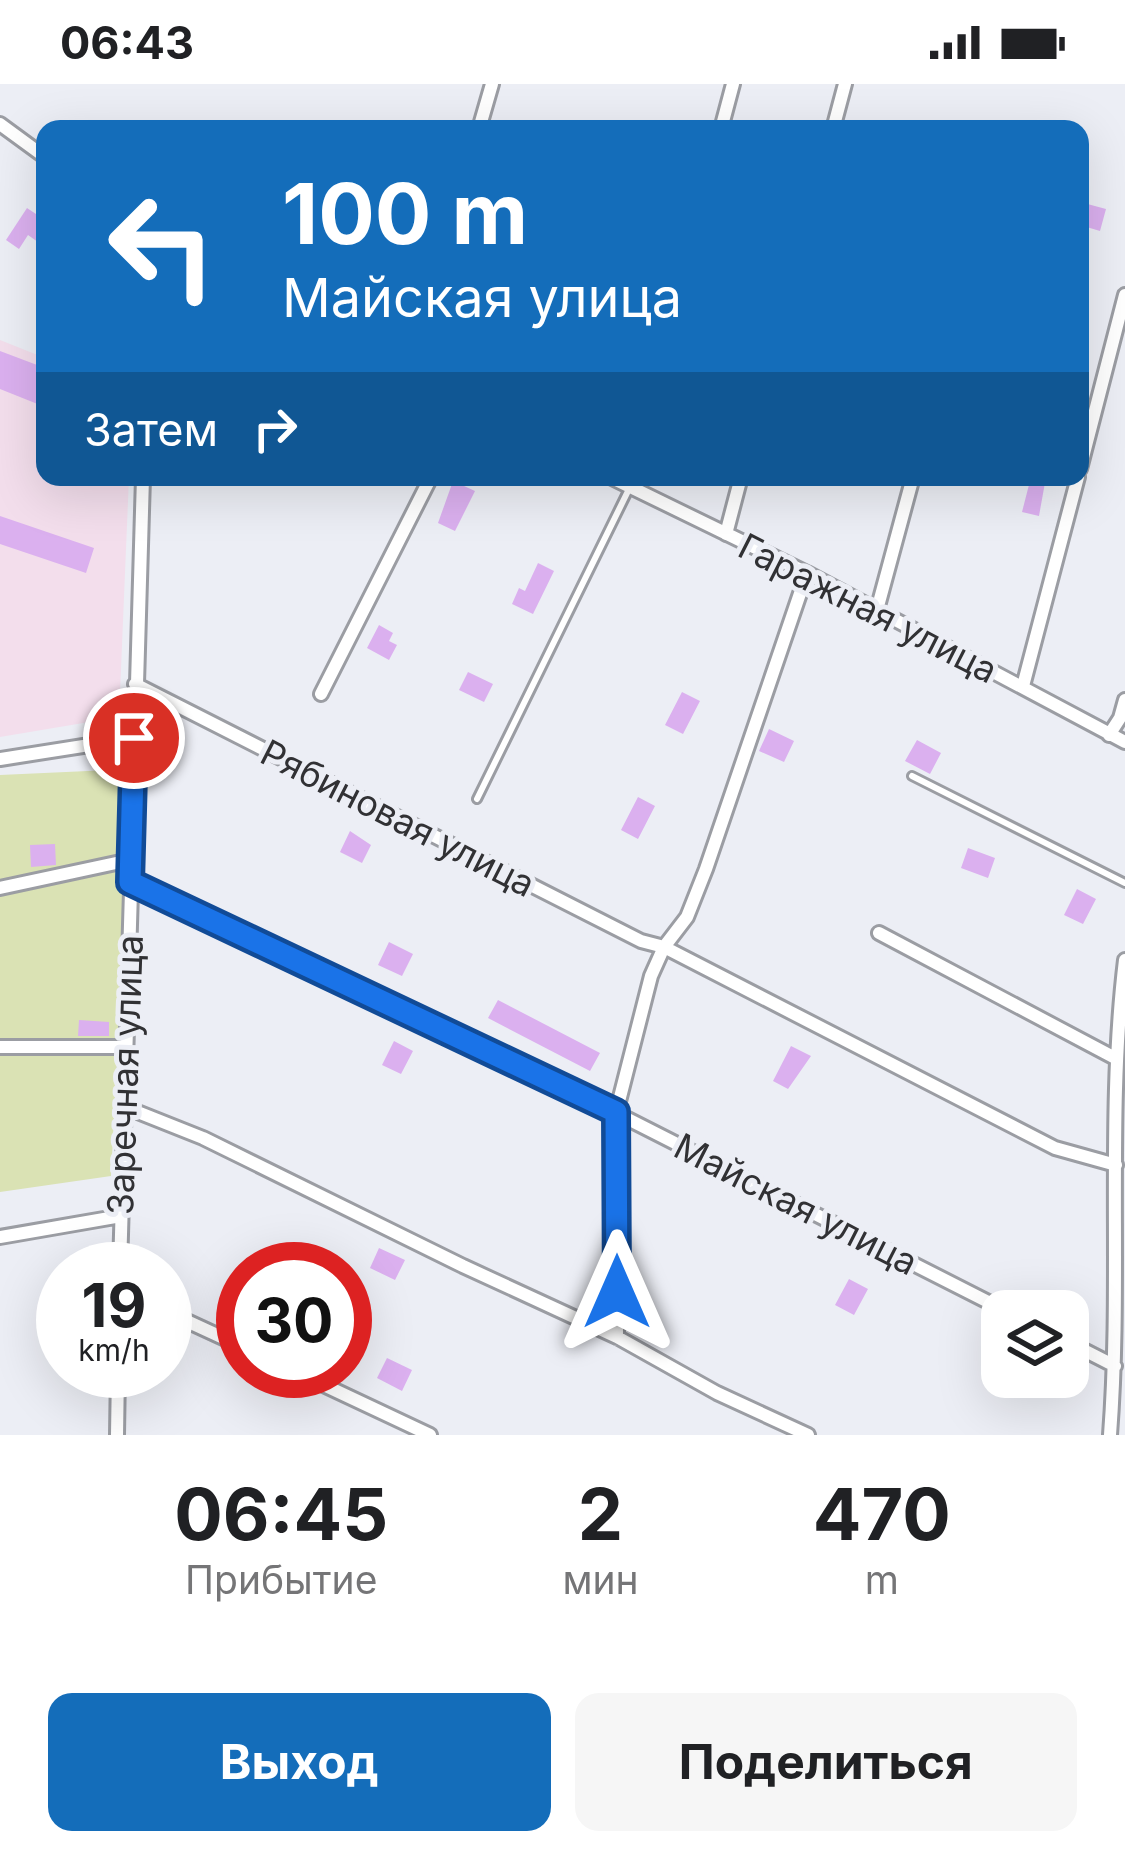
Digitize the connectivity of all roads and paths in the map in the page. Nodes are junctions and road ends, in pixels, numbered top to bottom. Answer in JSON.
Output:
{"nodes":[{"id":1,"x":492,"y":84,"type":"edge"},
{"id":2,"x":734,"y":84,"type":"edge"},
{"id":3,"x":844,"y":84,"type":"edge"},
{"id":4,"x":482,"y":120,"type":"edge"},
{"id":5,"x":724,"y":120,"type":"edge"},
{"id":6,"x":835,"y":120,"type":"edge"},
{"id":7,"x":0,"y":124,"type":"edge"},
{"id":8,"x":36,"y":150,"type":"edge"},
{"id":9,"x":1125,"y":295,"type":"edge"},
{"id":10,"x":1089,"y":434,"type":"edge"},
{"id":11,"x":143,"y":486,"type":"edge"},
{"id":12,"x":425,"y":486,"type":"edge"},
{"id":13,"x":739,"y":486,"type":"edge"},
{"id":14,"x":911,"y":486,"type":"edge"},
{"id":15,"x":1076,"y":486,"type":"edge"},
{"id":16,"x":630,"y":487,"type":"joint"},
{"id":17,"x":726,"y":534,"type":"junction"},
{"id":18,"x":807,"y":573,"type":"junction"},
{"id":19,"x":877,"y":610,"type":"junction"},
{"id":20,"x":135,"y":684,"type":"junction"},
{"id":21,"x":1023,"y":686,"type":"junction"},
{"id":22,"x":321,"y":694,"type":"dead end"},
{"id":23,"x":1125,"y":700,"type":"edge"},
{"id":24,"x":1108,"y":735,"type":"junction"},
{"id":25,"x":134,"y":738,"type":"junction"},
{"id":26,"x":1125,"y":742,"type":"edge"},
{"id":27,"x":0,"y":760,"type":"edge"},
{"id":28,"x":912,"y":776,"type":"dead end"},
{"id":29,"x":476,"y":799,"type":"dead end"},
{"id":30,"x":130,"y":860,"type":"junction"},
{"id":31,"x":130,"y":882,"type":"junction"},
{"id":32,"x":1125,"y":883,"type":"edge"},
{"id":33,"x":0,"y":888,"type":"edge"},
{"id":34,"x":879,"y":933,"type":"dead end"},
{"id":35,"x":664,"y":946,"type":"junction"},
{"id":36,"x":1125,"y":960,"type":"edge"},
{"id":37,"x":0,"y":1047,"type":"edge"},
{"id":38,"x":126,"y":1047,"type":"junction"},
{"id":39,"x":1117,"y":1059,"type":"junction"},
{"id":40,"x":125,"y":1107,"type":"junction"},
{"id":41,"x":616,"y":1112,"type":"junction"},
{"id":42,"x":1116,"y":1165,"type":"junction"},
{"id":43,"x":121,"y":1216,"type":"junction"},
{"id":44,"x":0,"y":1237,"type":"edge"},
{"id":45,"x":121,"y":1242,"type":"edge"},
{"id":46,"x":981,"y":1298,"type":"edge"},
{"id":47,"x":617,"y":1337,"type":"junction"},
{"id":48,"x":1089,"y":1353,"type":"edge"},
{"id":49,"x":1115,"y":1366,"type":"junction"},
{"id":50,"x":118,"y":1398,"type":"edge"},
{"id":51,"x":352,"y":1398,"type":"edge"},
{"id":52,"x":117,"y":1435,"type":"edge"},
{"id":53,"x":430,"y":1435,"type":"edge"},
{"id":54,"x":808,"y":1435,"type":"edge"},
{"id":55,"x":1110,"y":1435,"type":"edge"}],
"edges":[{"from":1,"to":4,"type":"street"},
{"from":2,"to":5,"type":"street"},
{"from":3,"to":6,"type":"street"},
{"from":7,"to":8,"type":"street"},
{"from":9,"to":10,"type":"street"},
{"from":11,"to":20,"type":"street","name":"Заречная улица"},
{"from":12,"to":22,"type":"street"},
{"from":13,"to":17,"type":"street"},
{"from":14,"to":19,"type":"street"},
{"from":15,"to":21,"type":"street"},
{"from":16,"to":17,"type":"street","name":"Гаражная улица"},
{"from":16,"to":29,"type":"lane"},
{"from":17,"to":18,"type":"street","name":"Гаражная улица"},
{"from":18,"to":19,"type":"street","name":"Гаражная улица"},
{"from":18,"to":35,"type":"street"},
{"from":19,"to":21,"type":"street","name":"Гаражная улица"},
{"from":20,"to":25,"type":"street","name":"Заречная улица"},
{"from":20,"to":35,"type":"street","name":"Рябиновая улица"},
{"from":21,"to":24,"type":"street","name":"Гаражная улица"},
{"from":23,"to":24,"type":"street"},
{"from":24,"to":26,"type":"street","name":"Гаражная улица"},
{"from":25,"to":27,"type":"street"},
{"from":25,"to":30,"type":"street","name":"Заречная улица"},
{"from":28,"to":32,"type":"lane"},
{"from":30,"to":31,"type":"street","name":"Заречная улица"},
{"from":30,"to":33,"type":"street"},
{"from":31,"to":38,"type":"street","name":"Заречная улица"},
{"from":31,"to":41,"type":"street","name":"Майская улица"},
{"from":34,"to":39,"type":"street"},
{"from":35,"to":41,"type":"street"},
{"from":35,"to":42,"type":"street","name":"Рябиновая улица"},
{"from":36,"to":39,"type":"street"},
{"from":37,"to":38,"type":"street"},
{"from":38,"to":40,"type":"street","name":"Заречная улица"},
{"from":39,"to":42,"type":"street"},
{"from":40,"to":43,"type":"street","name":"Заречная улица"},
{"from":40,"to":47,"type":"street"},
{"from":41,"to":46,"type":"street","name":"Майская улица"},
{"from":41,"to":47,"type":"street"},
{"from":42,"to":49,"type":"street"},
{"from":43,"to":44,"type":"street"},
{"from":43,"to":45,"type":"street","name":"Заречная улица"},
{"from":47,"to":54,"type":"street"},
{"from":48,"to":49,"type":"street"},
{"from":49,"to":55,"type":"street"},
{"from":50,"to":52,"type":"street"},
{"from":51,"to":53,"type":"street"}]}
